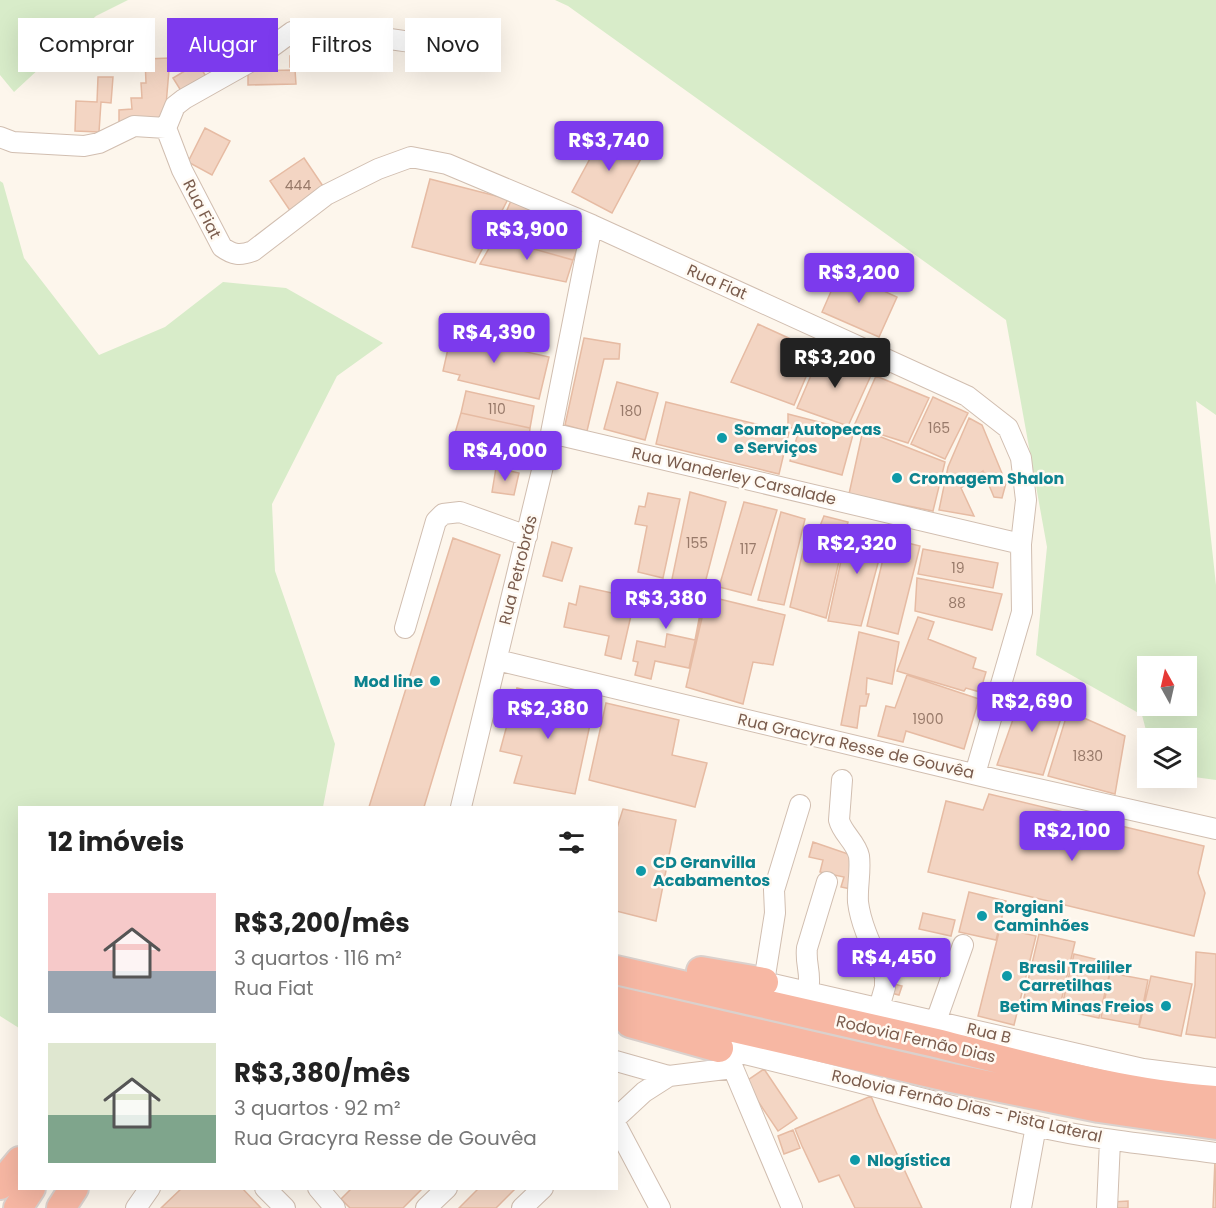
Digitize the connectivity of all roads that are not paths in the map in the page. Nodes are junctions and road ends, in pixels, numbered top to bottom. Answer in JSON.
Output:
{"nodes":[{"id":1,"x":405,"y":42,"type":"edge"},
{"id":2,"x":166,"y":128,"type":"junction"},
{"id":3,"x":0,"y":137,"type":"edge"},
{"id":4,"x":592,"y":225,"type":"junction"},
{"id":5,"x":551,"y":433,"type":"junction"},
{"id":6,"x":527,"y":536,"type":"junction"},
{"id":7,"x":1021,"y":544,"type":"junction"},
{"id":8,"x":405,"y":628,"type":"dead end"},
{"id":9,"x":496,"y":660,"type":"junction"},
{"id":10,"x":975,"y":774,"type":"junction"},
{"id":11,"x":842,"y":780,"type":"dead end"},
{"id":12,"x":800,"y":805,"type":"dead end"},
{"id":13,"x":461,"y":806,"type":"edge"},
{"id":14,"x":1216,"y":829,"type":"edge"},
{"id":15,"x":827,"y":882,"type":"dead end"},
{"id":16,"x":963,"y":945,"type":"dead end"},
{"id":17,"x":618,"y":959,"type":"edge"},
{"id":18,"x":618,"y":970,"type":"edge"},
{"id":19,"x":764,"y":982,"type":"junction"},
{"id":20,"x":808,"y":992,"type":"junction"},
{"id":21,"x":618,"y":1001,"type":"edge"},
{"id":22,"x":879,"y":1008,"type":"junction"},
{"id":23,"x":618,"y":1021,"type":"edge"},
{"id":24,"x":936,"y":1021,"type":"junction"},
{"id":25,"x":726,"y":1058,"type":"junction"},
{"id":26,"x":618,"y":1062,"type":"edge"},
{"id":27,"x":669,"y":1076,"type":"junction"},
{"id":28,"x":1216,"y":1078,"type":"edge"},
{"id":29,"x":1216,"y":1100,"type":"edge"},
{"id":30,"x":1099,"y":1108,"type":"junction"},
{"id":31,"x":618,"y":1116,"type":"edge"},
{"id":32,"x":1216,"y":1125,"type":"edge"},
{"id":33,"x":1036,"y":1126,"type":"junction"},
{"id":34,"x":618,"y":1129,"type":"edge"},
{"id":35,"x":1216,"y":1139,"type":"edge"},
{"id":36,"x":1110,"y":1141,"type":"junction"},
{"id":37,"x":1216,"y":1153,"type":"edge"},
{"id":38,"x":12,"y":1173,"type":"edge"},
{"id":39,"x":73,"y":1190,"type":"edge"},
{"id":40,"x":149,"y":1190,"type":"edge"},
{"id":41,"x":268,"y":1190,"type":"edge"},
{"id":42,"x":445,"y":1190,"type":"edge"},
{"id":43,"x":541,"y":1190,"type":"edge"},
{"id":44,"x":18,"y":1208,"type":"edge"},
{"id":45,"x":61,"y":1208,"type":"edge"},
{"id":46,"x":136,"y":1208,"type":"edge"},
{"id":47,"x":285,"y":1208,"type":"edge"},
{"id":48,"x":426,"y":1208,"type":"edge"},
{"id":49,"x":522,"y":1208,"type":"edge"},
{"id":50,"x":660,"y":1208,"type":"edge"},
{"id":51,"x":792,"y":1208,"type":"edge"},
{"id":52,"x":1021,"y":1208,"type":"edge"},
{"id":53,"x":1107,"y":1208,"type":"edge"}],
"edges":[{"from":1,"to":2,"type":"street"},
{"from":2,"to":3,"type":"street"},
{"from":2,"to":4,"type":"street","name":"Rua Fiat"},
{"from":4,"to":5,"type":"street","name":"Rua Petrobrás"},
{"from":4,"to":7,"type":"street","name":"Rua Fiat"},
{"from":5,"to":6,"type":"street","name":"Rua Petrobrás"},
{"from":5,"to":7,"type":"street","name":"Rua Wanderley Carsalade"},
{"from":6,"to":8,"type":"street"},
{"from":6,"to":9,"type":"street","name":"Rua Petrobrás"},
{"from":7,"to":10,"type":"street","name":"Rua Fiat"},
{"from":9,"to":10,"type":"street","name":"Rua Gracyra Resse de Gouvêa"},
{"from":9,"to":13,"type":"street","name":"Rua Petrobrás"},
{"from":10,"to":14,"type":"street","name":"Rua Gracyra Resse de Gouvêa"},
{"from":11,"to":22,"type":"street"},
{"from":12,"to":19,"type":"street"},
{"from":15,"to":20,"type":"street"},
{"from":16,"to":24,"type":"street"},
{"from":17,"to":19,"type":"highway"},
{"from":18,"to":29,"type":"highway","name":"Rodovia Fernão Dias"},
{"from":19,"to":20,"type":"street","name":"Rua B"},
{"from":20,"to":22,"type":"street","name":"Rua B"},
{"from":21,"to":30,"type":"highway","name":"Rodovia Fernão Dias"},
{"from":22,"to":24,"type":"street","name":"Rua B"},
{"from":23,"to":25,"type":"highway"},
{"from":24,"to":28,"type":"street","name":"Rua B"},
{"from":25,"to":27,"type":"street","name":"Rodovia Fernão Dias - Pista Lateral"},
{"from":25,"to":33,"type":"street","name":"Rodovia Fernão Dias - Pista Lateral"},
{"from":25,"to":51,"type":"street"},
{"from":26,"to":27,"type":"street"},
{"from":27,"to":31,"type":"street"},
{"from":30,"to":32,"type":"highway","name":"Rodovia Fernão Dias"},
{"from":30,"to":35,"type":"highway"},
{"from":33,"to":36,"type":"street","name":"Rodovia Fernão Dias - Pista Lateral"},
{"from":33,"to":52,"type":"street"},
{"from":34,"to":50,"type":"street"},
{"from":36,"to":37,"type":"street","name":"Rodovia Fernão Dias - Pista Lateral"},
{"from":36,"to":53,"type":"street"},
{"from":38,"to":44,"type":"highway"},
{"from":39,"to":45,"type":"highway"},
{"from":40,"to":46,"type":"street"},
{"from":41,"to":47,"type":"street"},
{"from":42,"to":48,"type":"street"},
{"from":43,"to":49,"type":"street"}]}
